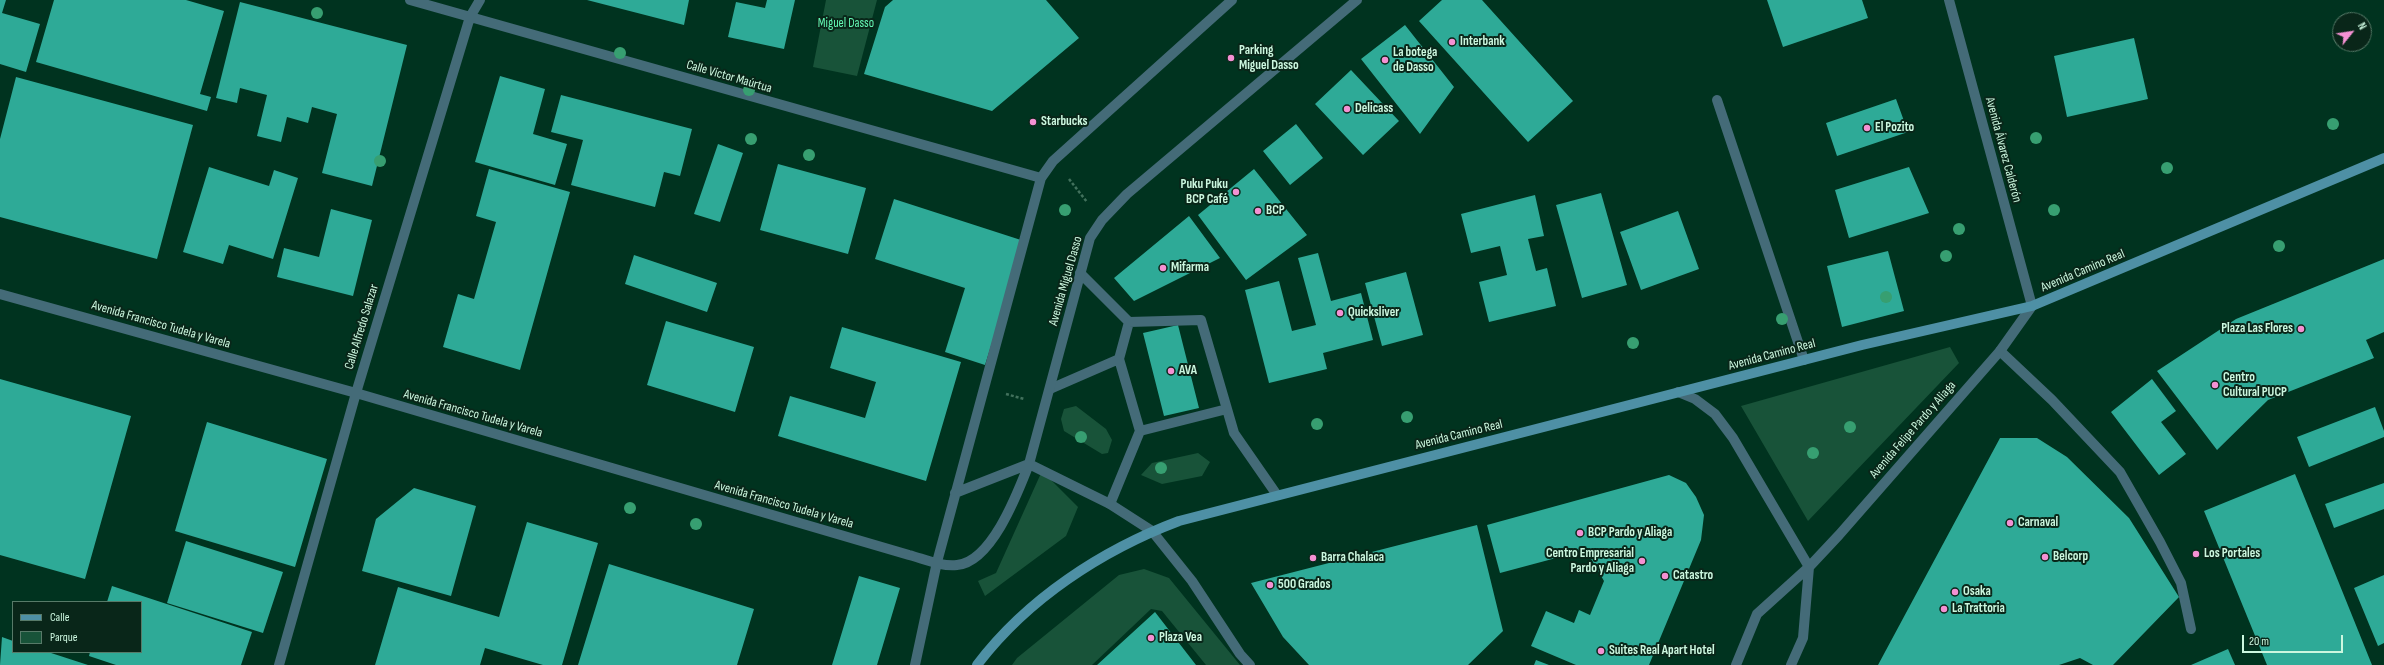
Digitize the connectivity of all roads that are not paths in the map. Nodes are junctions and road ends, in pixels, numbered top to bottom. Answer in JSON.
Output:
{"nodes":[{"id":1,"x":410,"y":0,"type":"edge"},
{"id":2,"x":480,"y":0,"type":"edge"},
{"id":3,"x":1232,"y":0,"type":"edge"},
{"id":4,"x":1357,"y":0,"type":"edge"},
{"id":5,"x":1949,"y":0,"type":"edge"},
{"id":6,"x":470,"y":17,"type":"junction"},
{"id":7,"x":1717,"y":100,"type":"dead end"},
{"id":8,"x":2384,"y":158,"type":"edge"},
{"id":9,"x":1042,"y":178,"type":"junction"},
{"id":10,"x":1080,"y":273,"type":"junction"},
{"id":11,"x":0,"y":294,"type":"edge"},
{"id":12,"x":2032,"y":306,"type":"junction"},
{"id":13,"x":1128,"y":322,"type":"junction"},
{"id":14,"x":2000,"y":351,"type":"junction"},
{"id":15,"x":1119,"y":359,"type":"junction"},
{"id":16,"x":1804,"y":360,"type":"junction"},
{"id":17,"x":1050,"y":389,"type":"junction"},
{"id":18,"x":1678,"y":392,"type":"junction"},
{"id":19,"x":356,"y":393,"type":"junction"},
{"id":20,"x":1227,"y":409,"type":"junction"},
{"id":21,"x":1140,"y":431,"type":"junction"},
{"id":22,"x":1029,"y":464,"type":"junction"},
{"id":23,"x":955,"y":493,"type":"junction"},
{"id":24,"x":1278,"y":495,"type":"junction"},
{"id":25,"x":1110,"y":504,"type":"junction"},
{"id":26,"x":1152,"y":531,"type":"junction"},
{"id":27,"x":937,"y":562,"type":"junction"},
{"id":28,"x":1809,"y":567,"type":"junction"},
{"id":29,"x":2191,"y":629,"type":"dead end"},
{"id":30,"x":278,"y":665,"type":"edge"},
{"id":31,"x":916,"y":665,"type":"edge"},
{"id":32,"x":977,"y":665,"type":"edge"},
{"id":33,"x":1250,"y":665,"type":"edge"},
{"id":34,"x":1736,"y":665,"type":"edge"},
{"id":35,"x":1791,"y":665,"type":"edge"}],
"edges":[{"from":1,"to":6,"type":"street","name":"Calle Víctor Maúrtua"},
{"from":2,"to":6,"type":"street","name":"Calle Alfredo Salazar"},
{"from":3,"to":9,"type":"street"},
{"from":4,"to":10,"type":"street","name":"Avenida Miguel Dasso"},
{"from":5,"to":12,"type":"street","name":"Avenida Álvarez Calderón"},
{"from":6,"to":9,"type":"street","name":"Calle Víctor Maúrtua"},
{"from":6,"to":19,"type":"street","name":"Calle Alfredo Salazar"},
{"from":7,"to":16,"type":"street"},
{"from":8,"to":12,"type":"main road","name":"Avenida Camino Real"},
{"from":9,"to":23,"type":"street"},
{"from":10,"to":13,"type":"street"},
{"from":10,"to":17,"type":"street","name":"Avenida Miguel Dasso"},
{"from":11,"to":19,"type":"street","name":"Avenida Francisco Tudela y Varela"},
{"from":12,"to":14,"type":"street","name":"Avenida Felipe Pardo y Aliaga"},
{"from":12,"to":16,"type":"main road","name":"Avenida Camino Real"},
{"from":13,"to":15,"type":"street"},
{"from":13,"to":20,"type":"street"},
{"from":14,"to":28,"type":"street","name":"Avenida Felipe Pardo y Aliaga"},
{"from":14,"to":29,"type":"street"},
{"from":15,"to":17,"type":"street"},
{"from":15,"to":21,"type":"street"},
{"from":16,"to":18,"type":"main road","name":"Avenida Camino Real"},
{"from":17,"to":22,"type":"street","name":"Avenida Miguel Dasso"},
{"from":18,"to":24,"type":"main road","name":"Avenida Camino Real"},
{"from":18,"to":28,"type":"street"},
{"from":19,"to":27,"type":"street","name":"Avenida Francisco Tudela y Varela"},
{"from":19,"to":30,"type":"street","name":"Calle Alfredo Salazar"},
{"from":20,"to":21,"type":"street"},
{"from":20,"to":24,"type":"street"},
{"from":21,"to":25,"type":"street"},
{"from":22,"to":23,"type":"street"},
{"from":22,"to":25,"type":"street"},
{"from":22,"to":27,"type":"street","name":"Avenida Miguel Dasso"},
{"from":23,"to":27,"type":"street"},
{"from":24,"to":26,"type":"main road","name":"Avenida Camino Real"},
{"from":25,"to":26,"type":"street"},
{"from":26,"to":32,"type":"main road","name":"Avenida Camino Real"},
{"from":26,"to":33,"type":"street"},
{"from":27,"to":31,"type":"street"},
{"from":28,"to":34,"type":"street","name":"Avenida Felipe Pardo y Aliaga"},
{"from":28,"to":35,"type":"street"}]}
